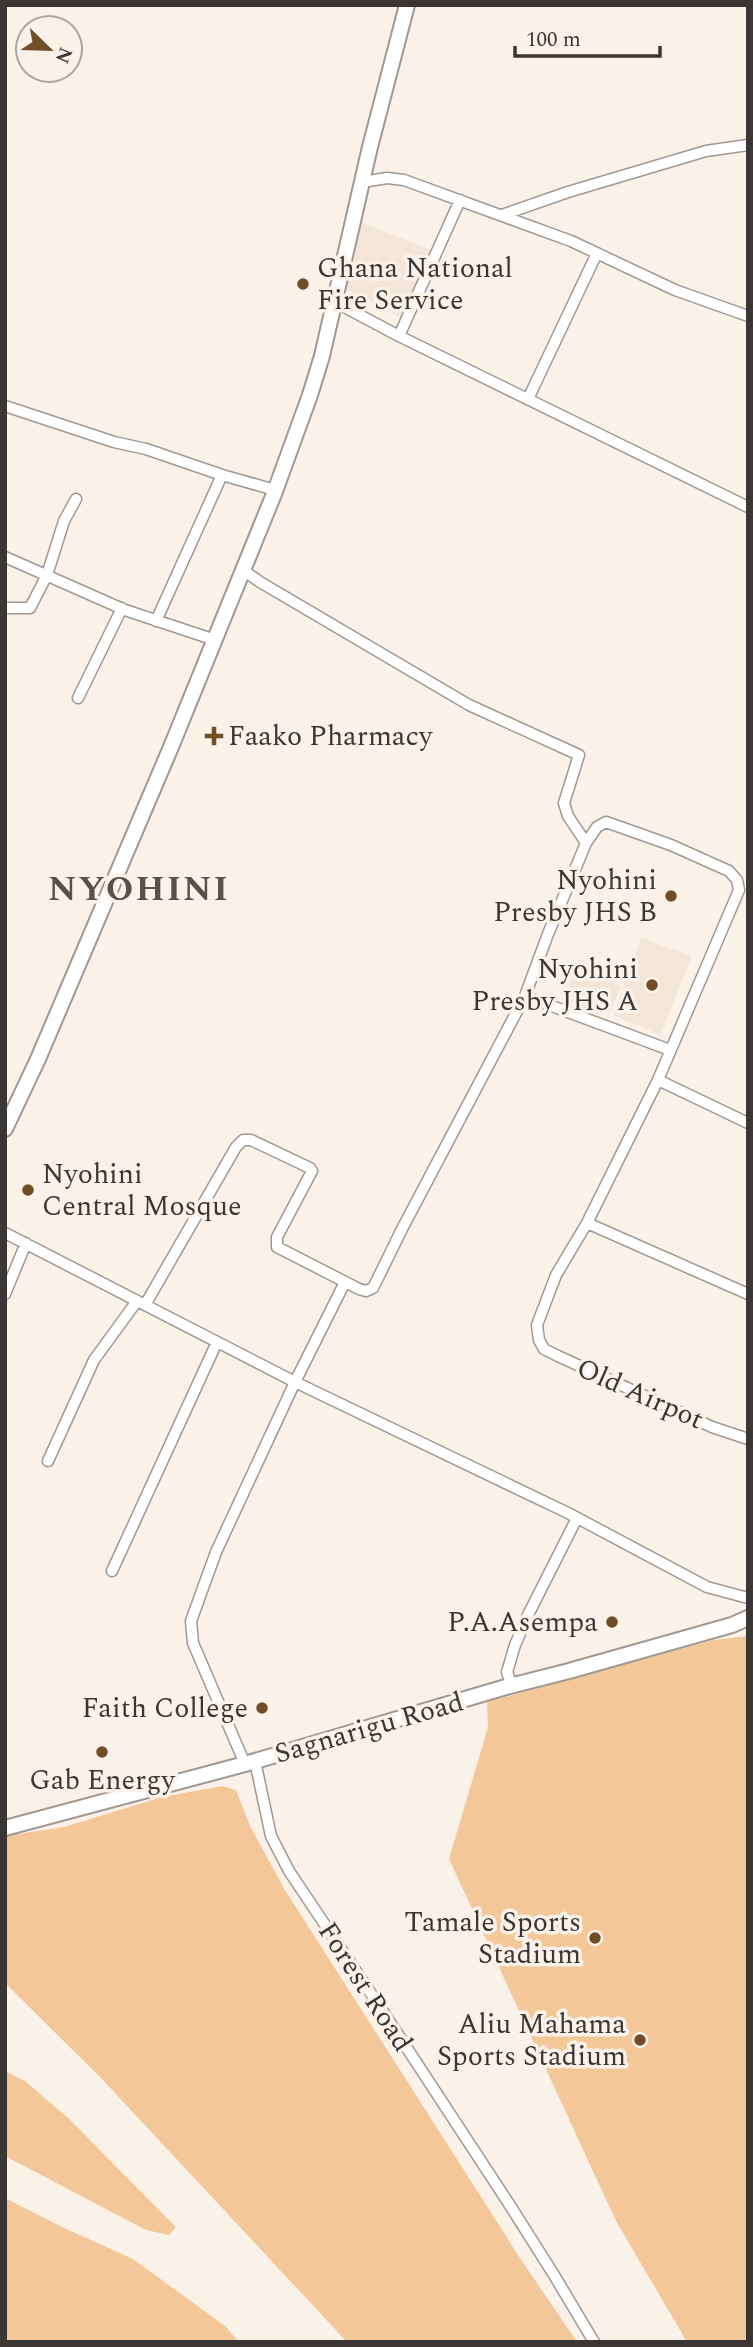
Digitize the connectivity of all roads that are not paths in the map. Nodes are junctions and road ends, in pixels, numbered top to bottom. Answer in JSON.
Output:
{"nodes":[{"id":1,"x":407,"y":5,"type":"edge"},
{"id":2,"x":748,"y":145,"type":"edge"},
{"id":3,"x":362,"y":182,"type":"junction"},
{"id":4,"x":460,"y":201,"type":"junction"},
{"id":5,"x":502,"y":215,"type":"junction"},
{"id":6,"x":597,"y":253,"type":"junction"},
{"id":7,"x":335,"y":302,"type":"junction"},
{"id":8,"x":748,"y":316,"type":"edge"},
{"id":9,"x":399,"y":336,"type":"junction"},
{"id":10,"x":528,"y":399,"type":"junction"},
{"id":11,"x":5,"y":406,"type":"edge"},
{"id":12,"x":222,"y":475,"type":"junction"},
{"id":13,"x":275,"y":490,"type":"junction"},
{"id":14,"x":76,"y":499,"type":"dead end"},
{"id":15,"x":748,"y":507,"type":"edge"},
{"id":16,"x":5,"y":557,"type":"edge"},
{"id":17,"x":243,"y":570,"type":"junction"},
{"id":18,"x":47,"y":575,"type":"junction"},
{"id":19,"x":5,"y":608,"type":"edge"},
{"id":20,"x":122,"y":608,"type":"junction"},
{"id":21,"x":156,"y":621,"type":"junction"},
{"id":22,"x":215,"y":640,"type":"junction"},
{"id":23,"x":78,"y":698,"type":"dead end"},
{"id":24,"x":586,"y":843,"type":"junction"},
{"id":25,"x":525,"y":996,"type":"junction"},
{"id":26,"x":670,"y":1050,"type":"junction"},
{"id":27,"x":658,"y":1080,"type":"junction"},
{"id":28,"x":748,"y":1123,"type":"edge"},
{"id":29,"x":5,"y":1129,"type":"edge"},
{"id":30,"x":587,"y":1223,"type":"junction"},
{"id":31,"x":5,"y":1233,"type":"edge"},
{"id":32,"x":26,"y":1243,"type":"junction"},
{"id":33,"x":345,"y":1282,"type":"junction"},
{"id":34,"x":5,"y":1294,"type":"edge"},
{"id":35,"x":748,"y":1294,"type":"edge"},
{"id":36,"x":141,"y":1303,"type":"junction"},
{"id":37,"x":216,"y":1342,"type":"junction"},
{"id":38,"x":295,"y":1382,"type":"junction"},
{"id":39,"x":748,"y":1439,"type":"edge"},
{"id":40,"x":48,"y":1461,"type":"dead end"},
{"id":41,"x":577,"y":1518,"type":"junction"},
{"id":42,"x":112,"y":1571,"type":"dead end"},
{"id":43,"x":748,"y":1598,"type":"edge"},
{"id":44,"x":748,"y":1618,"type":"edge"},
{"id":45,"x":732,"y":1625,"type":"junction"},
{"id":46,"x":748,"y":1627,"type":"edge"},
{"id":47,"x":512,"y":1686,"type":"junction"},
{"id":48,"x":250,"y":1763,"type":"junction"},
{"id":49,"x":5,"y":1828,"type":"edge"},
{"id":50,"x":594,"y":2342,"type":"edge"}],
"edges":[{"from":1,"to":3,"type":"main road"},
{"from":2,"to":5,"type":"street"},
{"from":3,"to":4,"type":"street"},
{"from":3,"to":7,"type":"main road"},
{"from":4,"to":5,"type":"street"},
{"from":4,"to":9,"type":"street"},
{"from":5,"to":6,"type":"street"},
{"from":6,"to":8,"type":"street"},
{"from":6,"to":10,"type":"street"},
{"from":7,"to":9,"type":"street"},
{"from":7,"to":13,"type":"main road"},
{"from":9,"to":10,"type":"street"},
{"from":10,"to":15,"type":"street"},
{"from":11,"to":12,"type":"street"},
{"from":12,"to":13,"type":"street"},
{"from":12,"to":21,"type":"street"},
{"from":13,"to":17,"type":"main road"},
{"from":14,"to":18,"type":"street"},
{"from":16,"to":18,"type":"street"},
{"from":17,"to":22,"type":"main road"},
{"from":17,"to":24,"type":"street"},
{"from":18,"to":19,"type":"street"},
{"from":18,"to":20,"type":"street"},
{"from":20,"to":21,"type":"street"},
{"from":20,"to":23,"type":"street"},
{"from":21,"to":22,"type":"street"},
{"from":22,"to":29,"type":"main road"},
{"from":24,"to":25,"type":"street"},
{"from":24,"to":26,"type":"street"},
{"from":25,"to":26,"type":"street"},
{"from":25,"to":33,"type":"street"},
{"from":26,"to":27,"type":"street"},
{"from":27,"to":28,"type":"street"},
{"from":27,"to":30,"type":"street"},
{"from":30,"to":35,"type":"street"},
{"from":30,"to":39,"type":"street","name":"Old Airpot"},
{"from":31,"to":32,"type":"street"},
{"from":32,"to":34,"type":"street"},
{"from":32,"to":36,"type":"street"},
{"from":33,"to":36,"type":"street"},
{"from":33,"to":38,"type":"street","name":"Forest Road"},
{"from":36,"to":37,"type":"street"},
{"from":36,"to":40,"type":"street"},
{"from":37,"to":38,"type":"street"},
{"from":37,"to":42,"type":"street"},
{"from":38,"to":41,"type":"street"},
{"from":38,"to":48,"type":"street","name":"Forest Road"},
{"from":41,"to":43,"type":"street"},
{"from":41,"to":47,"type":"street"},
{"from":44,"to":45,"type":"main road","name":"Sagnarigu Road"},
{"from":45,"to":46,"type":"main road","name":"Sagnarigu Road"},
{"from":45,"to":47,"type":"main road","name":"Sagnarigu Road"},
{"from":47,"to":48,"type":"main road","name":"Sagnarigu Road"},
{"from":48,"to":49,"type":"main road","name":"Sagnarigu Road"},
{"from":48,"to":50,"type":"street","name":"Forest Road"}]}
